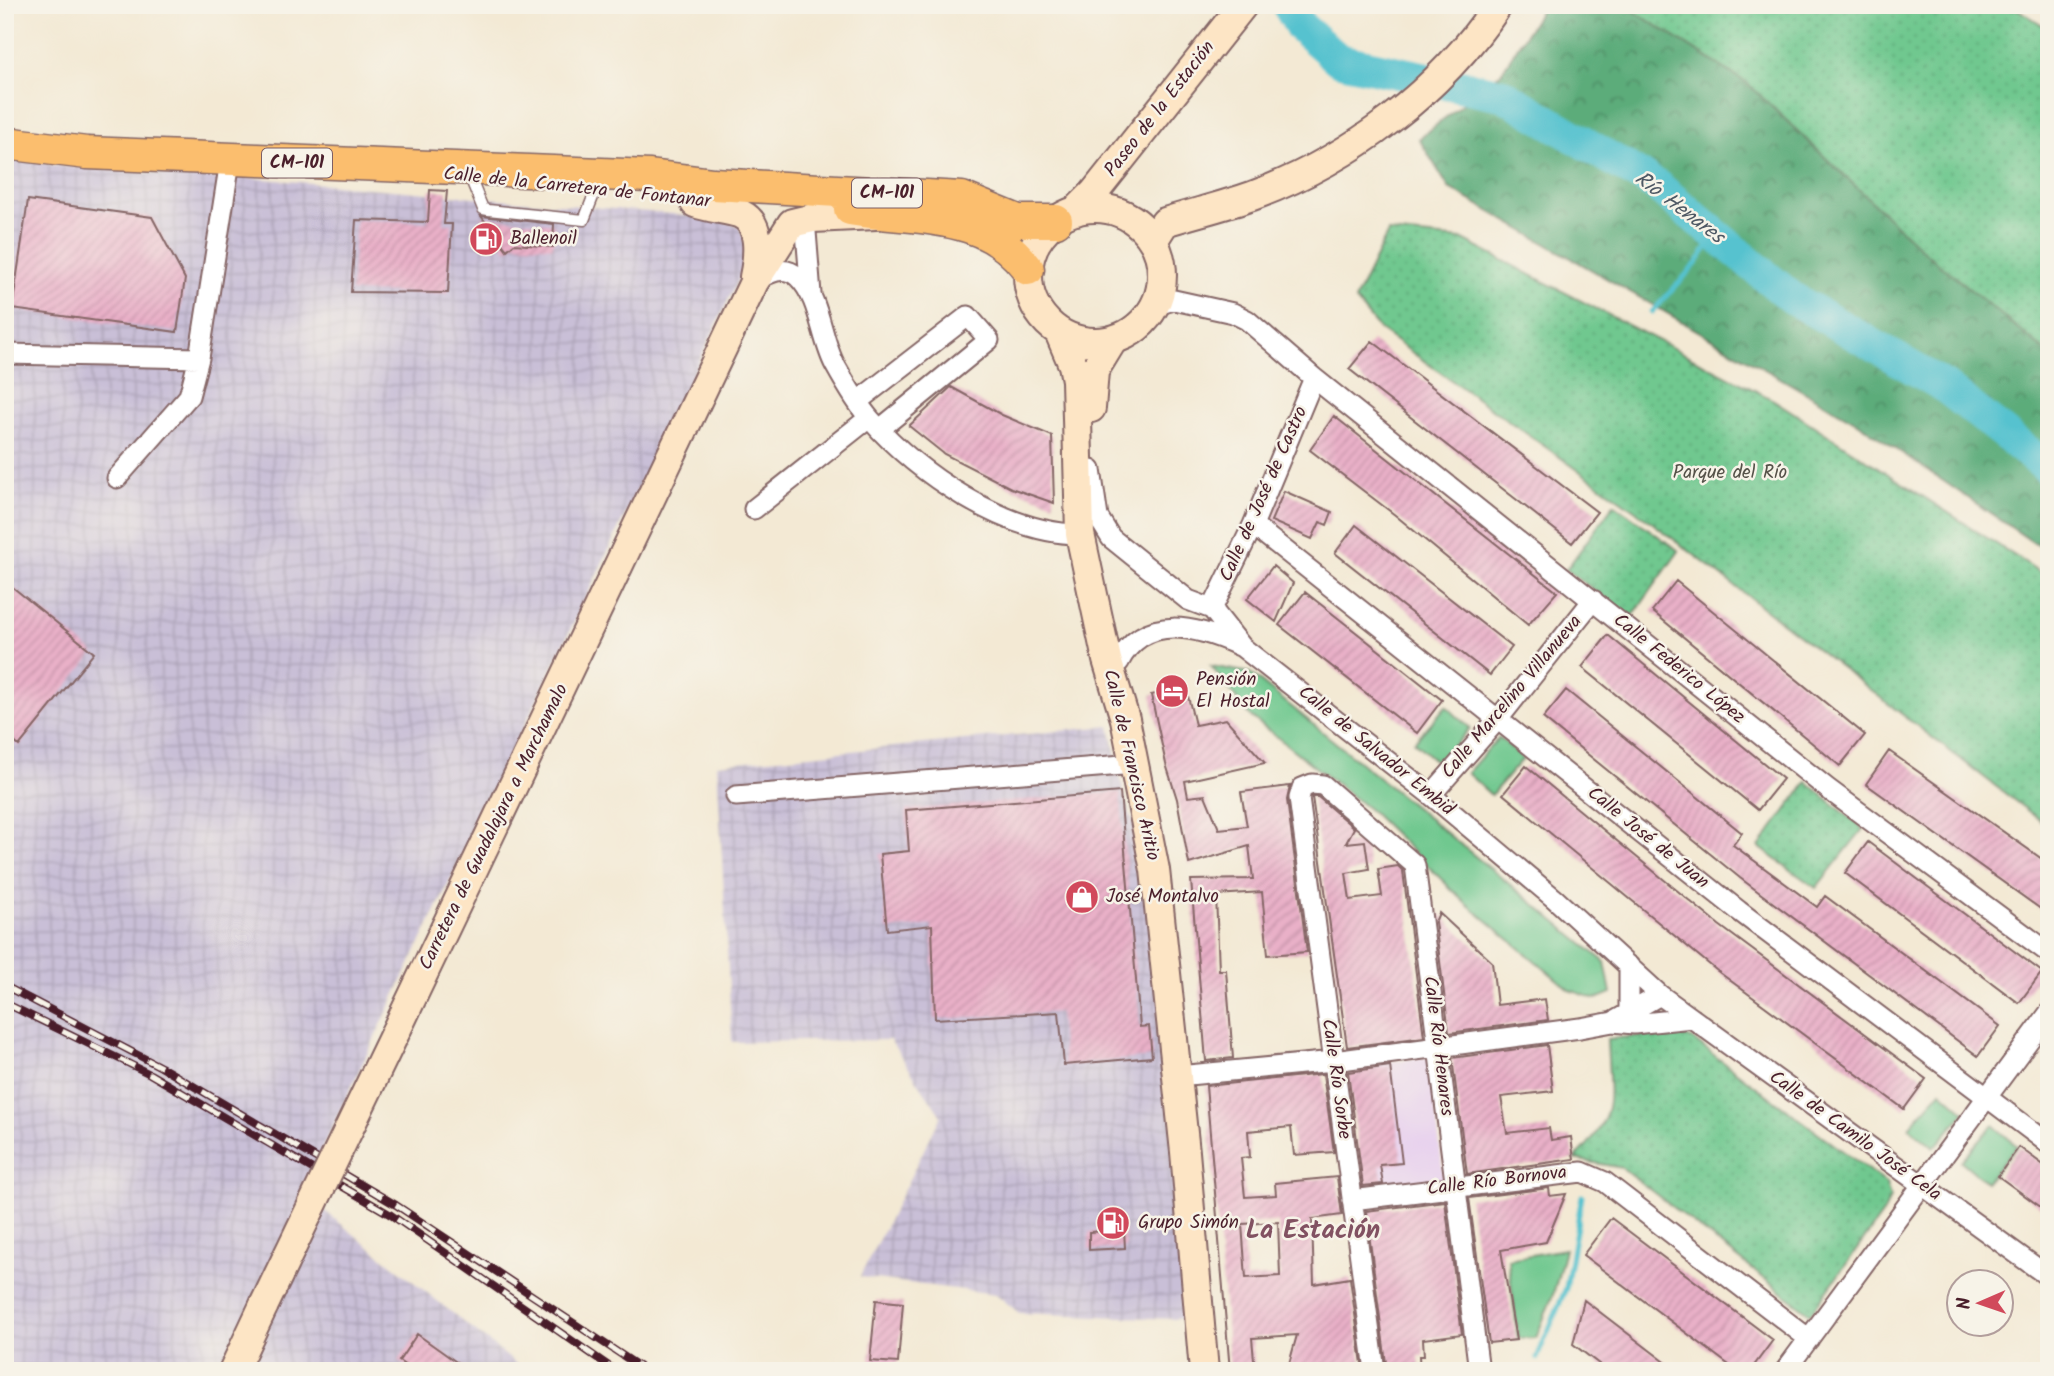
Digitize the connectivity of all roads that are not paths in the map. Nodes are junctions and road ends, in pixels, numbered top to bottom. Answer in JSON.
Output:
{"nodes":[{"id":1,"x":1243,"y":5,"type":"edge"},
{"id":2,"x":1498,"y":5,"type":"edge"},
{"id":3,"x":5,"y":143,"type":"edge"},
{"id":4,"x":230,"y":160,"type":"junction"},
{"id":5,"x":473,"y":175,"type":"junction"},
{"id":6,"x":695,"y":203,"type":"junction"},
{"id":7,"x":880,"y":215,"type":"junction"},
{"id":8,"x":1066,"y":216,"type":"junction"},
{"id":9,"x":805,"y":219,"type":"junction"},
{"id":10,"x":1153,"y":241,"type":"junction"},
{"id":11,"x":1028,"y":268,"type":"junction"},
{"id":12,"x":754,"y":282,"type":"junction"},
{"id":13,"x":811,"y":299,"type":"junction"},
{"id":14,"x":1153,"y":306,"type":"junction"},
{"id":15,"x":1059,"y":332,"type":"junction"},
{"id":16,"x":1113,"y":340,"type":"junction"},
{"id":17,"x":5,"y":354,"type":"edge"},
{"id":18,"x":199,"y":358,"type":"junction"},
{"id":19,"x":1314,"y":378,"type":"junction"},
{"id":20,"x":858,"y":401,"type":"junction"},
{"id":21,"x":874,"y":423,"type":"junction"},
{"id":22,"x":1091,"y":470,"type":"junction"},
{"id":23,"x":117,"y":478,"type":"dead end"},
{"id":24,"x":754,"y":509,"type":"dead end"},
{"id":25,"x":1253,"y":525,"type":"junction"},
{"id":26,"x":1080,"y":534,"type":"junction"},
{"id":27,"x":1593,"y":600,"type":"junction"},
{"id":28,"x":1212,"y":609,"type":"junction"},
{"id":29,"x":1242,"y":647,"type":"junction"},
{"id":30,"x":1119,"y":662,"type":"junction"},
{"id":31,"x":1499,"y":718,"type":"junction"},
{"id":32,"x":1125,"y":719,"type":"junction"},
{"id":33,"x":1135,"y":764,"type":"junction"},
{"id":34,"x":1302,"y":788,"type":"joint"},
{"id":35,"x":1431,"y":795,"type":"junction"},
{"id":36,"x":736,"y":796,"type":"dead end"},
{"id":37,"x":2049,"y":953,"type":"edge"},
{"id":38,"x":1629,"y":967,"type":"junction"},
{"id":39,"x":1660,"y":995,"type":"junction"},
{"id":40,"x":2049,"y":1013,"type":"edge"},
{"id":41,"x":1621,"y":1018,"type":"junction"},
{"id":42,"x":1692,"y":1018,"type":"junction"},
{"id":43,"x":1438,"y":1047,"type":"junction"},
{"id":44,"x":1334,"y":1061,"type":"junction"},
{"id":45,"x":1178,"y":1076,"type":"junction"},
{"id":46,"x":1987,"y":1099,"type":"junction"},
{"id":47,"x":2049,"y":1144,"type":"edge"},
{"id":48,"x":1922,"y":1185,"type":"junction"},
{"id":49,"x":1456,"y":1186,"type":"junction"},
{"id":50,"x":1352,"y":1200,"type":"junction"},
{"id":51,"x":2049,"y":1277,"type":"edge"},
{"id":52,"x":1809,"y":1339,"type":"junction"},
{"id":53,"x":233,"y":1371,"type":"edge"},
{"id":54,"x":1203,"y":1371,"type":"edge"},
{"id":55,"x":1375,"y":1371,"type":"edge"},
{"id":56,"x":1479,"y":1371,"type":"edge"},
{"id":57,"x":1785,"y":1371,"type":"edge"}],
"edges":[{"from":1,"to":8,"type":"main road","name":"Paseo de la Estación"},
{"from":2,"to":10,"type":"main road"},
{"from":3,"to":4,"type":"main road","name":"Calle de la Carretera de Fontanar","number":"CM-101"},
{"from":4,"to":5,"type":"main road","name":"Calle de la Carretera de Fontanar","number":"CM-101"},
{"from":4,"to":18,"type":"street"},
{"from":5,"to":6,"type":"main road","name":"Calle de la Carretera de Fontanar","number":"CM-101"},
{"from":5,"to":8,"type":"main road","name":"Calle de la Carretera de Fontanar","number":"CM-101"},
{"from":6,"to":7,"type":"main road","name":"Calle de la Carretera de Fontanar","number":"CM-101"},
{"from":6,"to":12,"type":"main road"},
{"from":7,"to":9,"type":"main road"},
{"from":7,"to":11,"type":"main road","name":"Calle de la Carretera de Fontanar","number":"CM-101"},
{"from":8,"to":10,"type":"main road"},
{"from":8,"to":11,"type":"main road"},
{"from":9,"to":12,"type":"main road"},
{"from":9,"to":13,"type":"street"},
{"from":10,"to":14,"type":"main road"},
{"from":11,"to":15,"type":"main road"},
{"from":12,"to":13,"type":"street"},
{"from":12,"to":53,"type":"main road","name":"Carretera de Guadalajara a Marchamalo","bridge":true},
{"from":13,"to":20,"type":"street"},
{"from":14,"to":16,"type":"main road"},
{"from":14,"to":19,"type":"street","name":"Calle Federico López"},
{"from":15,"to":16,"type":"main road"},
{"from":15,"to":26,"type":"main road","name":"Calle de Francisco Aritio"},
{"from":16,"to":22,"type":"main road"},
{"from":17,"to":18,"type":"street"},
{"from":18,"to":23,"type":"street"},
{"from":19,"to":25,"type":"street","name":"Calle de José de Castro"},
{"from":19,"to":27,"type":"street","name":"Calle Federico López"},
{"from":20,"to":21,"type":"street"},
{"from":20,"to":21,"type":"street"},
{"from":21,"to":24,"type":"street"},
{"from":21,"to":26,"type":"street"},
{"from":22,"to":28,"type":"street","name":"Calle de Salvador Embid"},
{"from":22,"to":30,"type":"main road"},
{"from":25,"to":28,"type":"street","name":"Calle de José de Castro"},
{"from":25,"to":31,"type":"street","name":"Calle José de Juan"},
{"from":26,"to":32,"type":"main road","name":"Calle de Francisco Aritio"},
{"from":27,"to":31,"type":"street","name":"Calle Marcelino Villanueva"},
{"from":27,"to":37,"type":"street","name":"Calle Federico López"},
{"from":28,"to":29,"type":"street","name":"Calle de Salvador Embid"},
{"from":29,"to":30,"type":"street"},
{"from":29,"to":35,"type":"street","name":"Calle de Salvador Embid"},
{"from":30,"to":32,"type":"main road"},
{"from":31,"to":35,"type":"street","name":"Calle Marcelino Villanueva"},
{"from":31,"to":46,"type":"street","name":"Calle José de Juan"},
{"from":32,"to":33,"type":"main road","name":"Calle de Francisco Aritio"},
{"from":33,"to":36,"type":"street"},
{"from":33,"to":45,"type":"main road","name":"Calle de Francisco Aritio"},
{"from":34,"to":43,"type":"street","name":"Calle Río Henares"},
{"from":34,"to":44,"type":"street","name":"Calle Río Sorbe"},
{"from":35,"to":38,"type":"street","name":"Calle de Salvador Embid"},
{"from":38,"to":39,"type":"street","name":"Calle de Salvador Embid"},
{"from":38,"to":41,"type":"street"},
{"from":39,"to":41,"type":"street"},
{"from":39,"to":42,"type":"street","name":"Calle de Camilo José Cela"},
{"from":40,"to":46,"type":"street"},
{"from":41,"to":42,"type":"street"},
{"from":41,"to":43,"type":"street"},
{"from":42,"to":48,"type":"street","name":"Calle de Camilo José Cela"},
{"from":43,"to":44,"type":"street"},
{"from":43,"to":49,"type":"street","name":"Calle Río Henares"},
{"from":44,"to":45,"type":"street"},
{"from":44,"to":50,"type":"street","name":"Calle Río Sorbe"},
{"from":45,"to":54,"type":"main road","name":"Calle de Francisco Aritio"},
{"from":46,"to":47,"type":"street","name":"Calle José de Juan"},
{"from":46,"to":48,"type":"street"},
{"from":48,"to":51,"type":"street","name":"Calle de Camilo José Cela"},
{"from":48,"to":52,"type":"street"},
{"from":49,"to":50,"type":"street","name":"Calle Río Bornova"},
{"from":49,"to":52,"type":"street","name":"Calle Río Bornova"},
{"from":49,"to":56,"type":"street","name":"Calle Río Henares"},
{"from":50,"to":55,"type":"street","name":"Calle Río Sorbe"},
{"from":52,"to":57,"type":"street"}]}
